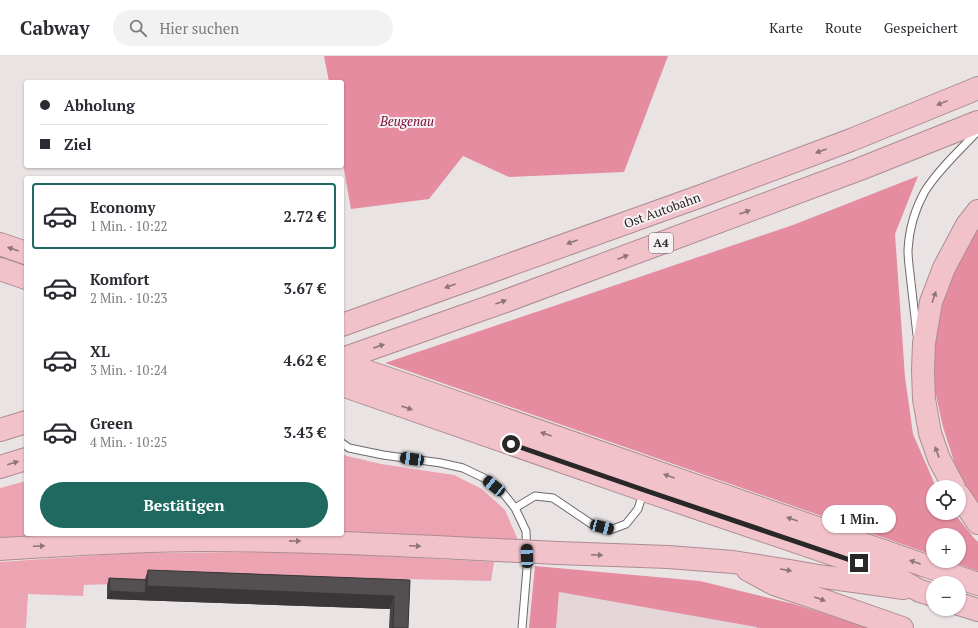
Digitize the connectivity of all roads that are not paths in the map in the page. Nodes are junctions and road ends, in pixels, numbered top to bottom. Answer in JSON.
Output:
{"nodes":[{"id":1,"x":978,"y":88,"type":"edge"},
{"id":2,"x":978,"y":122,"type":"edge"},
{"id":3,"x":978,"y":131,"type":"edge"},
{"id":4,"x":978,"y":211,"type":"edge"},
{"id":5,"x":0,"y":244,"type":"edge"},
{"id":6,"x":24,"y":252,"type":"edge"},
{"id":7,"x":0,"y":269,"type":"edge"},
{"id":8,"x":24,"y":277,"type":"edge"},
{"id":9,"x":344,"y":324,"type":"edge"},
{"id":10,"x":344,"y":357,"type":"edge"},
{"id":11,"x":344,"y":364,"type":"edge"},
{"id":12,"x":344,"y":386,"type":"edge"},
{"id":13,"x":924,"y":399,"type":"junction"},
{"id":14,"x":24,"y":423,"type":"edge"},
{"id":15,"x":0,"y":430,"type":"edge"},
{"id":16,"x":344,"y":444,"type":"edge"},
{"id":17,"x":24,"y":460,"type":"edge"},
{"id":18,"x":0,"y":467,"type":"edge"},
{"id":19,"x":950,"y":480,"type":"edge"},
{"id":20,"x":644,"y":490,"type":"junction"},
{"id":21,"x":966,"y":505,"type":"edge"},
{"id":22,"x":515,"y":508,"type":"junction"},
{"id":23,"x":978,"y":523,"type":"edge"},
{"id":24,"x":0,"y":549,"type":"edge"},
{"id":25,"x":733,"y":562,"type":"junction"},
{"id":26,"x":978,"y":584,"type":"edge"},
{"id":27,"x":926,"y":593,"type":"edge"},
{"id":28,"x":966,"y":606,"type":"edge"},
{"id":29,"x":978,"y":610,"type":"edge"},
{"id":30,"x":522,"y":628,"type":"edge"},
{"id":31,"x":902,"y":628,"type":"edge"}],
"edges":[{"from":1,"to":9,"type":"highway","name":"Ost Autobahn","number":"A4","one_way":true},
{"from":10,"to":2,"type":"highway","number":"A4","one_way":true},
{"from":3,"to":13,"type":"lane"},
{"from":13,"to":4,"type":"highway","one_way":true},
{"from":6,"to":5,"type":"highway","one_way":true},
{"from":7,"to":8,"type":"highway"},
{"from":26,"to":11,"type":"highway","one_way":true},
{"from":12,"to":20,"type":"highway","one_way":true},
{"from":19,"to":13,"type":"highway","one_way":true},
{"from":14,"to":15,"type":"highway"},
{"from":16,"to":22,"type":"lane"},
{"from":18,"to":17,"type":"highway","one_way":true},
{"from":20,"to":22,"type":"lane"},
{"from":20,"to":27,"type":"highway"},
{"from":21,"to":23,"type":"highway"},
{"from":22,"to":30,"type":"lane"},
{"from":24,"to":25,"type":"highway","one_way":true,"bridge":true},
{"from":25,"to":27,"type":"highway","one_way":true},
{"from":25,"to":31,"type":"highway","one_way":true},
{"from":28,"to":29,"type":"highway"}]}
